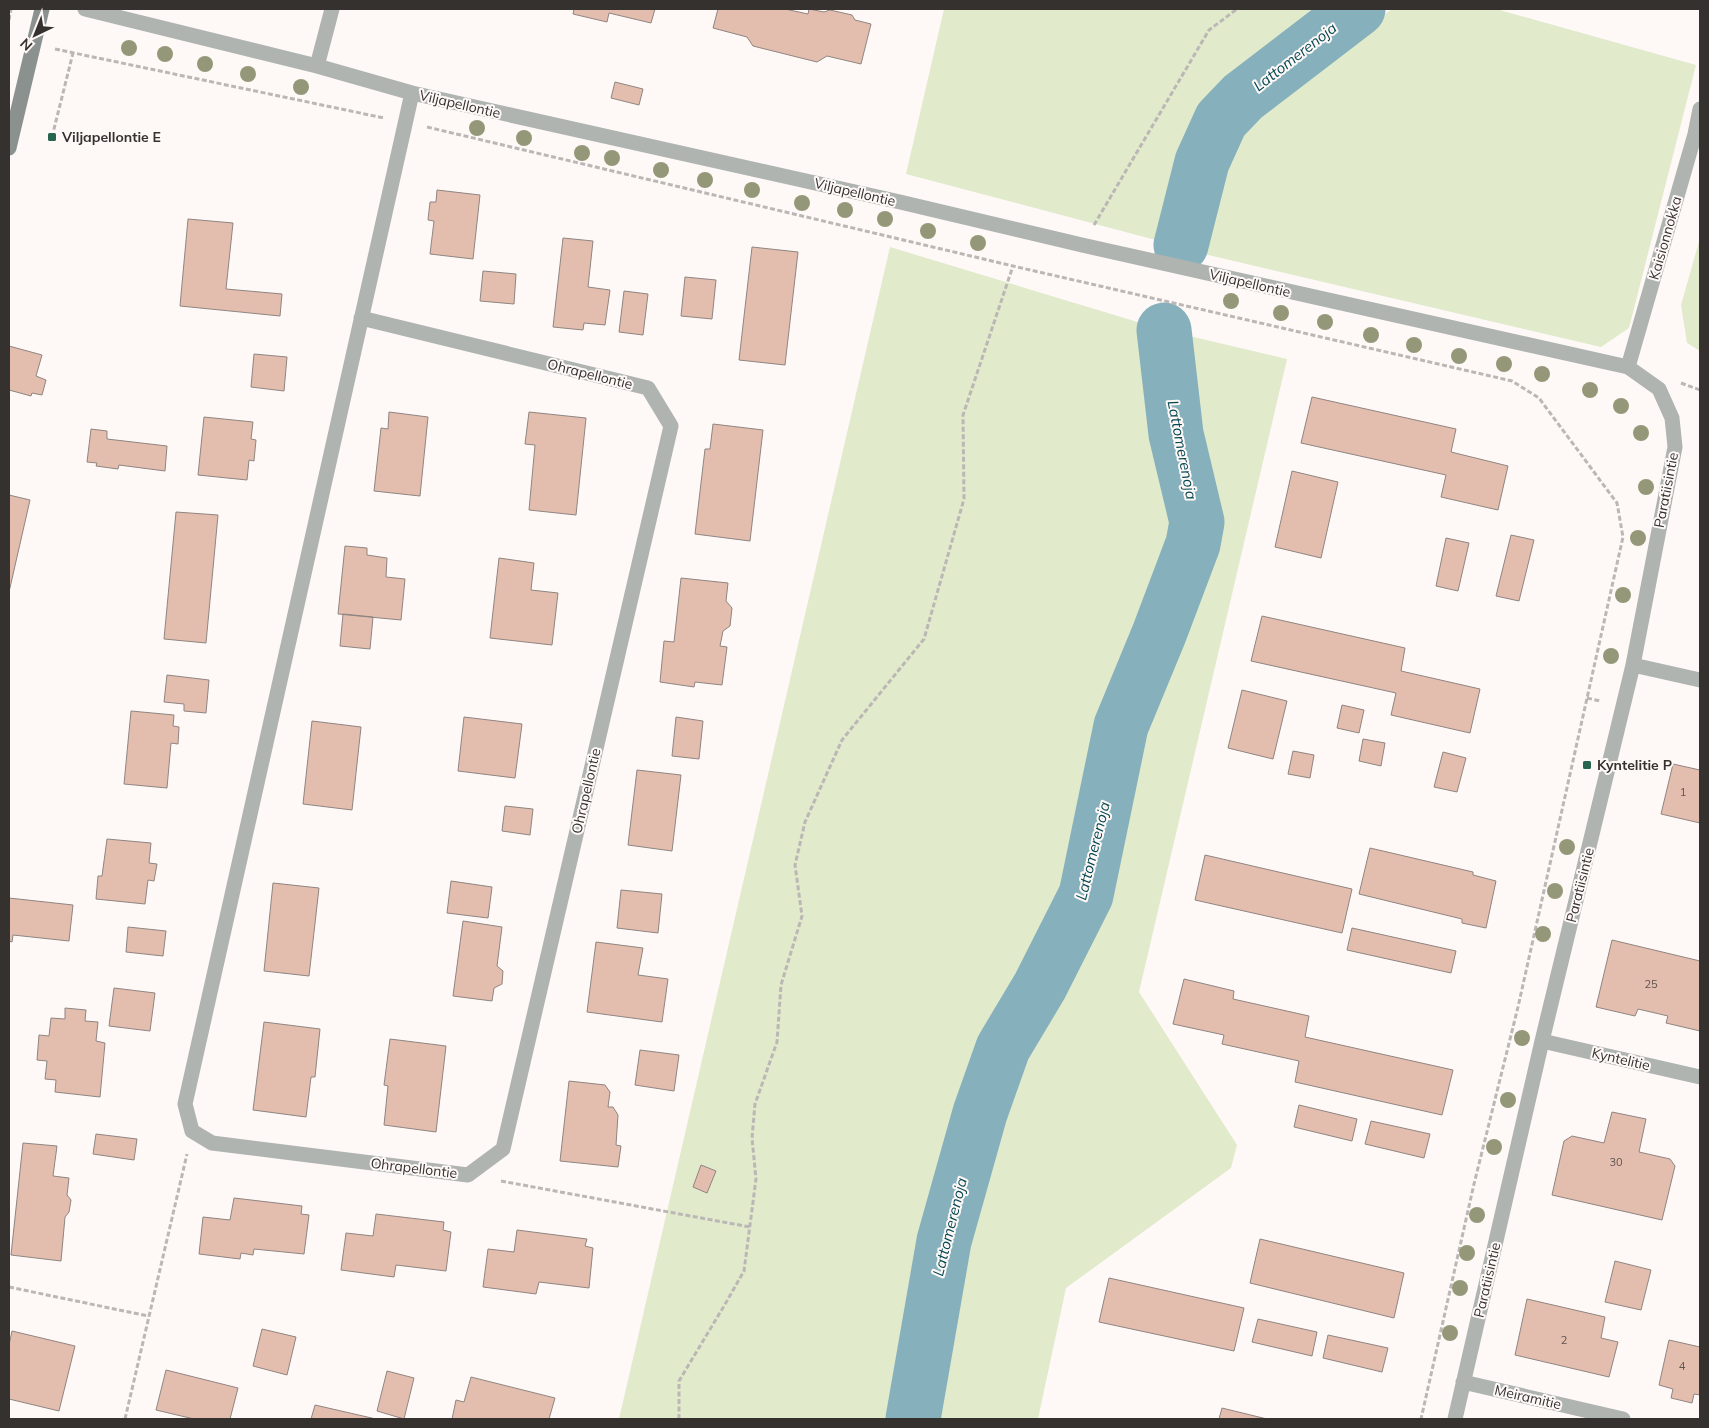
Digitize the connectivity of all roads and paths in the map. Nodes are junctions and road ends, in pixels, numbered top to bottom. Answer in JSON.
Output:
{"nodes":[{"id":1,"x":11,"y":9,"type":"edge"},
{"id":2,"x":42,"y":9,"type":"edge"},
{"id":3,"x":84,"y":9,"type":"edge"},
{"id":4,"x":332,"y":9,"type":"edge"},
{"id":5,"x":1237,"y":9,"type":"edge"},
{"id":6,"x":9,"y":20,"type":"edge"},
{"id":7,"x":33,"y":45,"type":"junction"},
{"id":8,"x":73,"y":53,"type":"junction"},
{"id":9,"x":317,"y":66,"type":"junction"},
{"id":10,"x":412,"y":93,"type":"junction"},
{"id":11,"x":1700,"y":108,"type":"edge"},
{"id":12,"x":406,"y":122,"type":"junction"},
{"id":13,"x":52,"y":137,"type":"dead end"},
{"id":14,"x":9,"y":148,"type":"edge"},
{"id":15,"x":1082,"y":245,"type":"junction"},
{"id":16,"x":1013,"y":266,"type":"junction"},
{"id":17,"x":361,"y":318,"type":"junction"},
{"id":18,"x":1628,"y":367,"type":"junction"},
{"id":19,"x":1633,"y":665,"type":"junction"},
{"id":20,"x":1700,"y":680,"type":"edge"},
{"id":21,"x":1542,"y":1041,"type":"junction"},
{"id":22,"x":1700,"y":1077,"type":"edge"},
{"id":23,"x":192,"y":1131,"type":"junction"},
{"id":24,"x":468,"y":1175,"type":"junction"},
{"id":25,"x":750,"y":1226,"type":"junction"},
{"id":26,"x":9,"y":1286,"type":"edge"},
{"id":27,"x":148,"y":1316,"type":"junction"},
{"id":28,"x":1463,"y":1382,"type":"junction"},
{"id":29,"x":125,"y":1419,"type":"edge"},
{"id":30,"x":678,"y":1419,"type":"edge"},
{"id":31,"x":1421,"y":1419,"type":"edge"},
{"id":32,"x":1454,"y":1419,"type":"edge"},
{"id":33,"x":1623,"y":1419,"type":"edge"}],
"edges":[{"from":1,"to":6,"type":"path"},
{"from":2,"to":7,"type":"main road"},
{"from":3,"to":9,"type":"street","name":"Viljapellontie"},
{"from":4,"to":9,"type":"street"},
{"from":5,"to":15,"type":"path"},
{"from":7,"to":8,"type":"path"},
{"from":7,"to":14,"type":"main road"},
{"from":8,"to":12,"type":"path"},
{"from":8,"to":13,"type":"path"},
{"from":9,"to":10,"type":"street","name":"Viljapellontie"},
{"from":10,"to":12,"type":"street"},
{"from":10,"to":15,"type":"street","name":"Viljapellontie"},
{"from":11,"to":18,"type":"street","name":"Kaisionnokka"},
{"from":12,"to":16,"type":"path"},
{"from":12,"to":17,"type":"street"},
{"from":15,"to":18,"type":"street","name":"Viljapellontie"},
{"from":16,"to":25,"type":"path"},
{"from":16,"to":31,"type":"path"},
{"from":17,"to":23,"type":"street"},
{"from":17,"to":24,"type":"street","name":"Ohrapellontie"},
{"from":18,"to":19,"type":"street","name":"Paratiisintie"},
{"from":19,"to":20,"type":"street"},
{"from":19,"to":21,"type":"street","name":"Paratiisintie"},
{"from":21,"to":22,"type":"street","name":"Kyntelitie"},
{"from":21,"to":28,"type":"street","name":"Paratiisintie"},
{"from":23,"to":24,"type":"street","name":"Ohrapellontie"},
{"from":23,"to":27,"type":"path"},
{"from":24,"to":25,"type":"path"},
{"from":25,"to":30,"type":"path"},
{"from":26,"to":27,"type":"path"},
{"from":27,"to":29,"type":"path"},
{"from":28,"to":32,"type":"street","name":"Paratiisintie"},
{"from":28,"to":33,"type":"street","name":"Meiramitie"}]}
